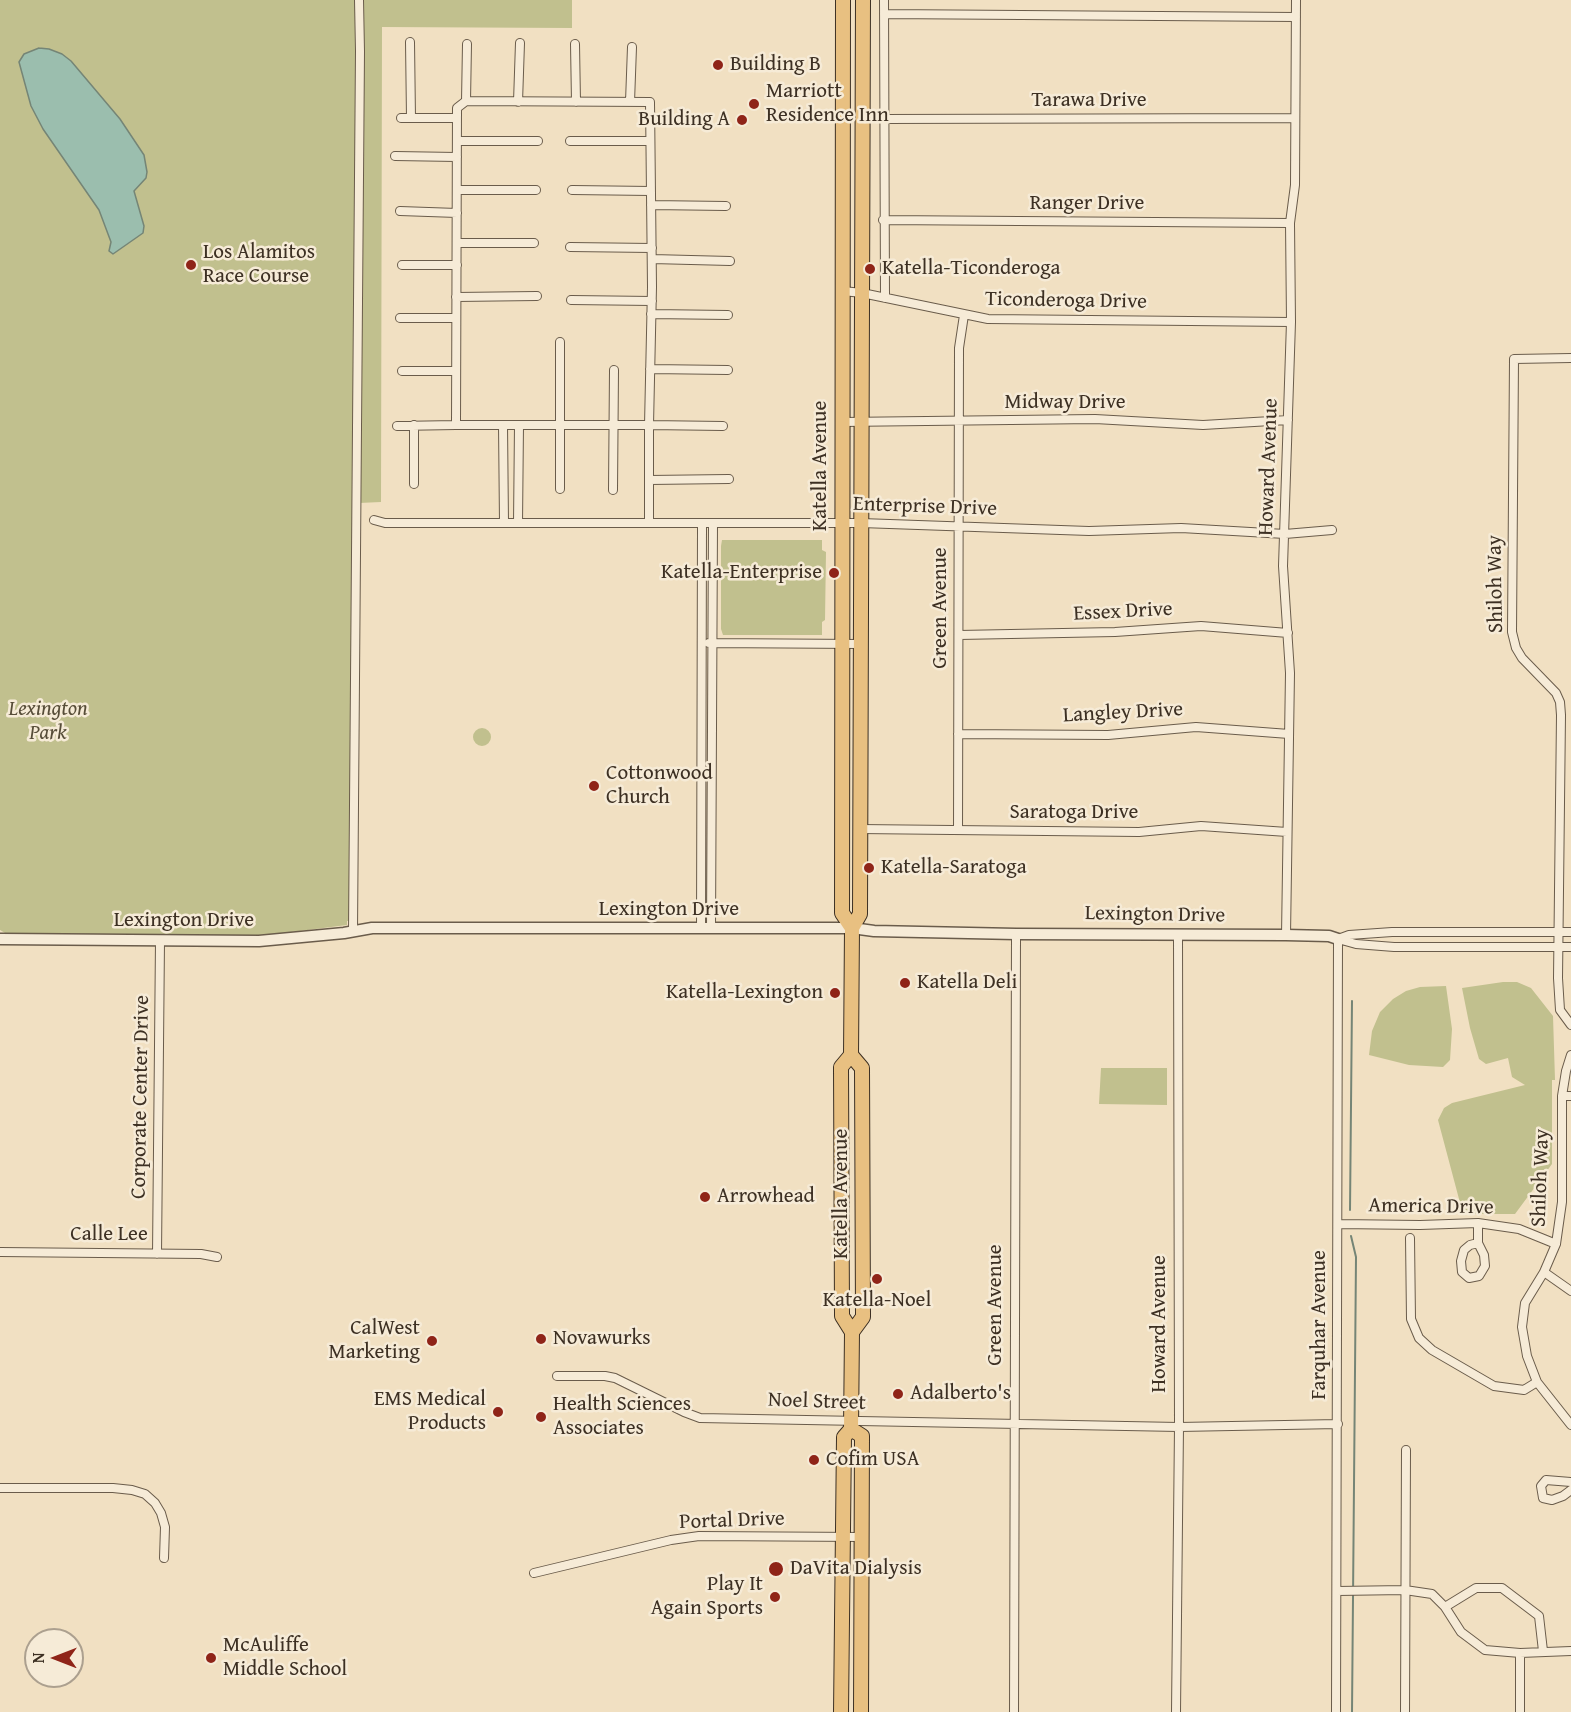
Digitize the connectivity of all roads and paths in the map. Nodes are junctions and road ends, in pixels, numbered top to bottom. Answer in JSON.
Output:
{"nodes":[{"id":1,"x":359,"y":0,"type":"edge"},
{"id":2,"x":843,"y":0,"type":"edge"},
{"id":3,"x":863,"y":0,"type":"edge"},
{"id":4,"x":884,"y":0,"type":"edge"},
{"id":5,"x":1296,"y":0,"type":"edge"},
{"id":6,"x":884,"y":14,"type":"junction"},
{"id":7,"x":1296,"y":17,"type":"junction"},
{"id":8,"x":410,"y":42,"type":"dead end"},
{"id":9,"x":520,"y":43,"type":"dead end"},
{"id":10,"x":467,"y":44,"type":"dead end"},
{"id":11,"x":575,"y":44,"type":"dead end"},
{"id":12,"x":632,"y":47,"type":"dead end"},
{"id":13,"x":466,"y":100,"type":"junction"},
{"id":14,"x":518,"y":102,"type":"junction"},
{"id":15,"x":576,"y":102,"type":"junction"},
{"id":16,"x":630,"y":102,"type":"junction"},
{"id":17,"x":401,"y":118,"type":"dead end"},
{"id":18,"x":411,"y":118,"type":"junction"},
{"id":19,"x":457,"y":118,"type":"junction"},
{"id":20,"x":1295,"y":118,"type":"junction"},
{"id":21,"x":883,"y":119,"type":"junction"},
{"id":22,"x":457,"y":141,"type":"junction"},
{"id":23,"x":538,"y":141,"type":"dead end"},
{"id":24,"x":570,"y":141,"type":"dead end"},
{"id":25,"x":650,"y":141,"type":"junction"},
{"id":26,"x":395,"y":156,"type":"dead end"},
{"id":27,"x":457,"y":157,"type":"junction"},
{"id":28,"x":457,"y":190,"type":"junction"},
{"id":29,"x":536,"y":190,"type":"dead end"},
{"id":30,"x":572,"y":190,"type":"dead end"},
{"id":31,"x":651,"y":191,"type":"junction"},
{"id":32,"x":651,"y":205,"type":"junction"},
{"id":33,"x":726,"y":206,"type":"dead end"},
{"id":34,"x":400,"y":212,"type":"dead end"},
{"id":35,"x":457,"y":213,"type":"junction"},
{"id":36,"x":883,"y":220,"type":"junction"},
{"id":37,"x":1290,"y":223,"type":"junction"},
{"id":38,"x":457,"y":243,"type":"junction"},
{"id":39,"x":534,"y":243,"type":"dead end"},
{"id":40,"x":570,"y":247,"type":"dead end"},
{"id":41,"x":652,"y":248,"type":"junction"},
{"id":42,"x":652,"y":260,"type":"junction"},
{"id":43,"x":730,"y":261,"type":"dead end"},
{"id":44,"x":457,"y":265,"type":"junction"},
{"id":45,"x":402,"y":266,"type":"dead end"},
{"id":46,"x":843,"y":291,"type":"junction"},
{"id":47,"x":862,"y":293,"type":"junction"},
{"id":48,"x":537,"y":296,"type":"dead end"},
{"id":49,"x":456,"y":297,"type":"junction"},
{"id":50,"x":885,"y":298,"type":"junction"},
{"id":51,"x":571,"y":300,"type":"dead end"},
{"id":52,"x":652,"y":301,"type":"junction"},
{"id":53,"x":651,"y":314,"type":"junction"},
{"id":54,"x":728,"y":315,"type":"dead end"},
{"id":55,"x":964,"y":315,"type":"junction"},
{"id":56,"x":400,"y":318,"type":"dead end"},
{"id":57,"x":456,"y":318,"type":"junction"},
{"id":58,"x":1291,"y":322,"type":"junction"},
{"id":59,"x":560,"y":342,"type":"dead end"},
{"id":60,"x":1571,"y":358,"type":"edge"},
{"id":61,"x":650,"y":369,"type":"junction"},
{"id":62,"x":614,"y":370,"type":"dead end"},
{"id":63,"x":728,"y":370,"type":"dead end"},
{"id":64,"x":402,"y":371,"type":"dead end"},
{"id":65,"x":456,"y":371,"type":"junction"},
{"id":66,"x":1288,"y":420,"type":"junction"},
{"id":67,"x":861,"y":421,"type":"junction"},
{"id":68,"x":959,"y":421,"type":"junction"},
{"id":69,"x":842,"y":422,"type":"junction"},
{"id":70,"x":414,"y":425,"type":"junction"},
{"id":71,"x":456,"y":425,"type":"junction"},
{"id":72,"x":503,"y":425,"type":"junction"},
{"id":73,"x":519,"y":425,"type":"junction"},
{"id":74,"x":561,"y":425,"type":"junction"},
{"id":75,"x":613,"y":425,"type":"junction"},
{"id":76,"x":649,"y":425,"type":"junction"},
{"id":77,"x":397,"y":426,"type":"dead end"},
{"id":78,"x":723,"y":426,"type":"dead end"},
{"id":79,"x":729,"y":479,"type":"dead end"},
{"id":80,"x":649,"y":480,"type":"junction"},
{"id":81,"x":414,"y":484,"type":"dead end"},
{"id":82,"x":560,"y":489,"type":"dead end"},
{"id":83,"x":613,"y":490,"type":"dead end"},
{"id":84,"x":374,"y":520,"type":"dead end"},
{"id":85,"x":649,"y":522,"type":"junction"},
{"id":86,"x":504,"y":523,"type":"junction"},
{"id":87,"x":518,"y":523,"type":"junction"},
{"id":88,"x":842,"y":523,"type":"junction"},
{"id":89,"x":861,"y":523,"type":"junction"},
{"id":90,"x":702,"y":524,"type":"junction"},
{"id":91,"x":713,"y":524,"type":"junction"},
{"id":92,"x":959,"y":526,"type":"junction"},
{"id":93,"x":1332,"y":530,"type":"dead end"},
{"id":94,"x":1285,"y":534,"type":"junction"},
{"id":95,"x":1288,"y":633,"type":"junction"},
{"id":96,"x":959,"y":635,"type":"junction"},
{"id":97,"x":702,"y":643,"type":"junction"},
{"id":98,"x":713,"y":643,"type":"junction"},
{"id":99,"x":842,"y":644,"type":"junction"},
{"id":100,"x":860,"y":644,"type":"junction"},
{"id":101,"x":958,"y":734,"type":"junction"},
{"id":102,"x":1290,"y":734,"type":"junction"},
{"id":103,"x":859,"y":829,"type":"junction"},
{"id":104,"x":958,"y":830,"type":"junction"},
{"id":105,"x":1287,"y":832,"type":"junction"},
{"id":106,"x":852,"y":928,"type":"junction"},
{"id":107,"x":706,"y":929,"type":"junction"},
{"id":108,"x":354,"y":931,"type":"junction"},
{"id":109,"x":1560,"y":932,"type":"junction"},
{"id":110,"x":1571,"y":933,"type":"edge"},
{"id":111,"x":1016,"y":934,"type":"junction"},
{"id":112,"x":1178,"y":935,"type":"junction"},
{"id":113,"x":1286,"y":935,"type":"junction"},
{"id":114,"x":0,"y":939,"type":"edge"},
{"id":115,"x":1338,"y":939,"type":"junction"},
{"id":116,"x":160,"y":941,"type":"junction"},
{"id":117,"x":1559,"y":947,"type":"junction"},
{"id":118,"x":1571,"y":947,"type":"edge"},
{"id":119,"x":1571,"y":1025,"type":"edge"},
{"id":120,"x":851,"y":1055,"type":"junction"},
{"id":121,"x":1571,"y":1055,"type":"edge"},
{"id":122,"x":1566,"y":1096,"type":"edge"},
{"id":123,"x":1567,"y":1202,"type":"edge"},
{"id":124,"x":1478,"y":1223,"type":"junction"},
{"id":125,"x":1338,"y":1224,"type":"junction"},
{"id":126,"x":1410,"y":1239,"type":"dead end"},
{"id":127,"x":1478,"y":1243,"type":"dead end"},
{"id":128,"x":1556,"y":1244,"type":"junction"},
{"id":129,"x":0,"y":1252,"type":"edge"},
{"id":130,"x":157,"y":1254,"type":"junction"},
{"id":131,"x":217,"y":1257,"type":"dead end"},
{"id":132,"x":1544,"y":1272,"type":"junction"},
{"id":133,"x":1571,"y":1291,"type":"edge"},
{"id":134,"x":852,"y":1332,"type":"junction"},
{"id":135,"x":557,"y":1376,"type":"dead end"},
{"id":136,"x":1537,"y":1382,"type":"junction"},
{"id":137,"x":1014,"y":1423,"type":"junction"},
{"id":138,"x":1338,"y":1424,"type":"junction"},
{"id":139,"x":1571,"y":1425,"type":"edge"},
{"id":140,"x":851,"y":1426,"type":"junction"},
{"id":141,"x":1179,"y":1426,"type":"junction"},
{"id":142,"x":1406,"y":1450,"type":"dead end"},
{"id":143,"x":1571,"y":1482,"type":"edge"},
{"id":144,"x":0,"y":1488,"type":"edge"},
{"id":145,"x":1571,"y":1490,"type":"edge"},
{"id":146,"x":843,"y":1537,"type":"junction"},
{"id":147,"x":863,"y":1537,"type":"junction"},
{"id":148,"x":164,"y":1558,"type":"dead end"},
{"id":149,"x":534,"y":1574,"type":"dead end"},
{"id":150,"x":1405,"y":1590,"type":"junction"},
{"id":151,"x":1337,"y":1591,"type":"junction"},
{"id":152,"x":1445,"y":1607,"type":"junction"},
{"id":153,"x":1571,"y":1650,"type":"edge"},
{"id":154,"x":1543,"y":1651,"type":"junction"},
{"id":155,"x":1520,"y":1653,"type":"junction"},
{"id":156,"x":841,"y":1712,"type":"edge"},
{"id":157,"x":861,"y":1712,"type":"edge"},
{"id":158,"x":1014,"y":1712,"type":"edge"},
{"id":159,"x":1176,"y":1712,"type":"edge"},
{"id":160,"x":1336,"y":1712,"type":"edge"},
{"id":161,"x":1405,"y":1712,"type":"edge"},
{"id":162,"x":1520,"y":1712,"type":"edge"}],
"edges":[{"from":1,"to":108,"type":"street"},
{"from":2,"to":46,"type":"main road","name":"Katella Avenue"},
{"from":3,"to":47,"type":"main road","name":"Katella Avenue"},
{"from":4,"to":6,"type":"street"},
{"from":5,"to":7,"type":"street","name":"Howard Avenue"},
{"from":6,"to":7,"type":"street"},
{"from":6,"to":21,"type":"street"},
{"from":7,"to":20,"type":"street","name":"Howard Avenue"},
{"from":8,"to":18,"type":"street"},
{"from":9,"to":14,"type":"street"},
{"from":10,"to":13,"type":"street"},
{"from":11,"to":15,"type":"street"},
{"from":12,"to":16,"type":"street"},
{"from":13,"to":14,"type":"street"},
{"from":13,"to":19,"type":"street"},
{"from":14,"to":15,"type":"street"},
{"from":15,"to":16,"type":"street"},
{"from":16,"to":25,"type":"street"},
{"from":17,"to":18,"type":"street"},
{"from":18,"to":19,"type":"street"},
{"from":19,"to":22,"type":"street"},
{"from":20,"to":21,"type":"street","name":"Tarawa Drive"},
{"from":20,"to":37,"type":"street","name":"Howard Avenue"},
{"from":21,"to":36,"type":"street"},
{"from":22,"to":23,"type":"street"},
{"from":22,"to":27,"type":"street"},
{"from":24,"to":25,"type":"street"},
{"from":25,"to":31,"type":"street"},
{"from":26,"to":27,"type":"street"},
{"from":27,"to":28,"type":"street"},
{"from":28,"to":29,"type":"street"},
{"from":28,"to":35,"type":"street"},
{"from":30,"to":31,"type":"street"},
{"from":31,"to":32,"type":"street"},
{"from":32,"to":33,"type":"street"},
{"from":32,"to":41,"type":"street"},
{"from":34,"to":35,"type":"street"},
{"from":35,"to":38,"type":"street"},
{"from":36,"to":37,"type":"street","name":"Ranger Drive"},
{"from":36,"to":50,"type":"street"},
{"from":37,"to":58,"type":"street","name":"Howard Avenue"},
{"from":38,"to":39,"type":"street"},
{"from":38,"to":44,"type":"street"},
{"from":40,"to":41,"type":"street"},
{"from":41,"to":42,"type":"street"},
{"from":42,"to":43,"type":"street"},
{"from":42,"to":52,"type":"street"},
{"from":44,"to":45,"type":"street"},
{"from":44,"to":49,"type":"street"},
{"from":46,"to":47,"type":"street","name":"Ticonderoga Drive"},
{"from":46,"to":69,"type":"main road","name":"Katella Avenue"},
{"from":47,"to":50,"type":"street","name":"Ticonderoga Drive"},
{"from":47,"to":67,"type":"main road","name":"Katella Avenue"},
{"from":48,"to":49,"type":"street"},
{"from":49,"to":57,"type":"street"},
{"from":50,"to":55,"type":"street","name":"Ticonderoga Drive"},
{"from":51,"to":52,"type":"street"},
{"from":52,"to":53,"type":"street"},
{"from":53,"to":54,"type":"street"},
{"from":53,"to":61,"type":"street"},
{"from":55,"to":58,"type":"street","name":"Ticonderoga Drive"},
{"from":55,"to":68,"type":"street","name":"Green Avenue"},
{"from":56,"to":57,"type":"street"},
{"from":57,"to":65,"type":"street"},
{"from":58,"to":66,"type":"street","name":"Howard Avenue"},
{"from":59,"to":74,"type":"street"},
{"from":60,"to":109,"type":"street","name":"Shiloh Way"},
{"from":61,"to":63,"type":"street"},
{"from":61,"to":76,"type":"street"},
{"from":62,"to":75,"type":"street"},
{"from":64,"to":65,"type":"street"},
{"from":65,"to":71,"type":"street"},
{"from":66,"to":68,"type":"street","name":"Midway Drive"},
{"from":66,"to":94,"type":"street","name":"Howard Avenue"},
{"from":67,"to":68,"type":"street","name":"Midway Drive"},
{"from":67,"to":69,"type":"street","name":"Midway Drive"},
{"from":67,"to":89,"type":"main road","name":"Katella Avenue"},
{"from":68,"to":92,"type":"street","name":"Green Avenue"},
{"from":69,"to":88,"type":"main road","name":"Katella Avenue"},
{"from":70,"to":71,"type":"street"},
{"from":70,"to":77,"type":"street"},
{"from":70,"to":81,"type":"street"},
{"from":71,"to":72,"type":"street"},
{"from":72,"to":73,"type":"street"},
{"from":72,"to":86,"type":"street"},
{"from":73,"to":74,"type":"street"},
{"from":73,"to":87,"type":"street"},
{"from":74,"to":75,"type":"street"},
{"from":74,"to":82,"type":"street"},
{"from":75,"to":76,"type":"street"},
{"from":75,"to":83,"type":"street"},
{"from":76,"to":78,"type":"street"},
{"from":76,"to":80,"type":"street"},
{"from":79,"to":80,"type":"street"},
{"from":80,"to":85,"type":"street"},
{"from":84,"to":86,"type":"street","name":"Enterprise Drive"},
{"from":85,"to":87,"type":"street","name":"Enterprise Drive"},
{"from":85,"to":90,"type":"street","name":"Enterprise Drive"},
{"from":86,"to":87,"type":"street","name":"Enterprise Drive"},
{"from":88,"to":89,"type":"street","name":"Enterprise Drive"},
{"from":88,"to":91,"type":"street","name":"Enterprise Drive"},
{"from":88,"to":99,"type":"main road","name":"Katella Avenue"},
{"from":89,"to":92,"type":"street","name":"Enterprise Drive"},
{"from":89,"to":100,"type":"main road","name":"Katella Avenue"},
{"from":90,"to":91,"type":"street","name":"Enterprise Drive"},
{"from":90,"to":97,"type":"street"},
{"from":91,"to":98,"type":"street"},
{"from":92,"to":94,"type":"street","name":"Enterprise Drive"},
{"from":92,"to":96,"type":"street","name":"Green Avenue"},
{"from":93,"to":94,"type":"street","name":"Enterprise Drive"},
{"from":94,"to":95,"type":"street","name":"Howard Avenue"},
{"from":95,"to":96,"type":"street","name":"Essex Drive"},
{"from":95,"to":102,"type":"street","name":"Howard Avenue"},
{"from":96,"to":101,"type":"street","name":"Green Avenue"},
{"from":97,"to":98,"type":"street"},
{"from":97,"to":107,"type":"street"},
{"from":98,"to":99,"type":"street"},
{"from":98,"to":107,"type":"street"},
{"from":99,"to":100,"type":"street"},
{"from":99,"to":106,"type":"main road","name":"Katella Avenue"},
{"from":100,"to":103,"type":"main road","name":"Katella Avenue"},
{"from":101,"to":102,"type":"street","name":"Langley Drive"},
{"from":101,"to":104,"type":"street","name":"Green Avenue"},
{"from":102,"to":105,"type":"street","name":"Howard Avenue"},
{"from":103,"to":104,"type":"street","name":"Saratoga Drive"},
{"from":103,"to":106,"type":"main road","name":"Katella Avenue"},
{"from":104,"to":105,"type":"street","name":"Saratoga Drive"},
{"from":105,"to":113,"type":"street","name":"Howard Avenue"},
{"from":106,"to":107,"type":"street","name":"Lexington Drive"},
{"from":106,"to":111,"type":"street","name":"Lexington Drive"},
{"from":106,"to":120,"type":"main road","name":"Katella Avenue"},
{"from":107,"to":108,"type":"street","name":"Lexington Drive"},
{"from":108,"to":116,"type":"street","name":"Lexington Drive"},
{"from":109,"to":110,"type":"street","name":"Lexington Drive"},
{"from":109,"to":115,"type":"street","name":"Lexington Drive"},
{"from":109,"to":117,"type":"street","name":"Shiloh Way"},
{"from":111,"to":112,"type":"street","name":"Lexington Drive"},
{"from":111,"to":137,"type":"street","name":"Green Avenue"},
{"from":112,"to":113,"type":"street","name":"Lexington Drive"},
{"from":112,"to":141,"type":"street","name":"Howard Avenue"},
{"from":113,"to":115,"type":"street","name":"Lexington Drive"},
{"from":114,"to":116,"type":"street","name":"Lexington Drive"},
{"from":115,"to":117,"type":"street","name":"Lexington Drive"},
{"from":115,"to":125,"type":"street","name":"Farquhar Avenue"},
{"from":116,"to":130,"type":"street","name":"Corporate Center Drive"},
{"from":117,"to":118,"type":"street","name":"Lexington Drive"},
{"from":117,"to":119,"type":"street","name":"Shiloh Way"},
{"from":120,"to":134,"type":"main road","name":"Katella Avenue"},
{"from":120,"to":134,"type":"main road","name":"Katella Avenue"},
{"from":121,"to":122,"type":"street","name":"Shiloh Way"},
{"from":122,"to":123,"type":"street","name":"Shiloh Way"},
{"from":123,"to":128,"type":"street","name":"Shiloh Way"},
{"from":124,"to":125,"type":"street","name":"America Drive"},
{"from":124,"to":127,"type":"street"},
{"from":124,"to":128,"type":"street","name":"America Drive"},
{"from":125,"to":138,"type":"street","name":"Farquhar Avenue"},
{"from":126,"to":136,"type":"street"},
{"from":128,"to":132,"type":"street","name":"Shiloh Way"},
{"from":129,"to":130,"type":"street","name":"Calle Lee"},
{"from":130,"to":131,"type":"street","name":"Calle Lee"},
{"from":132,"to":133,"type":"street"},
{"from":132,"to":136,"type":"street","name":"Shiloh Way"},
{"from":134,"to":140,"type":"main road","name":"Katella Avenue"},
{"from":135,"to":140,"type":"street","name":"Noel Street"},
{"from":136,"to":139,"type":"street","name":"Shiloh Way"},
{"from":137,"to":140,"type":"street","name":"Noel Street"},
{"from":137,"to":141,"type":"street","name":"Noel Street"},
{"from":137,"to":158,"type":"street","name":"Green Avenue"},
{"from":138,"to":141,"type":"street","name":"Noel Street"},
{"from":138,"to":151,"type":"street","name":"Farquhar Avenue"},
{"from":140,"to":146,"type":"main road","name":"Katella Avenue"},
{"from":140,"to":147,"type":"main road","name":"Katella Avenue"},
{"from":141,"to":159,"type":"street","name":"Howard Avenue"},
{"from":142,"to":150,"type":"street"},
{"from":143,"to":145,"type":"street"},
{"from":144,"to":148,"type":"street"},
{"from":146,"to":147,"type":"street","name":"Portal Drive"},
{"from":146,"to":149,"type":"street","name":"Portal Drive"},
{"from":146,"to":156,"type":"main road","name":"Katella Avenue"},
{"from":147,"to":157,"type":"main road","name":"Katella Avenue"},
{"from":150,"to":151,"type":"street"},
{"from":150,"to":152,"type":"street"},
{"from":150,"to":161,"type":"street"},
{"from":151,"to":160,"type":"street","name":"Farquhar Avenue"},
{"from":152,"to":154,"type":"street"},
{"from":152,"to":155,"type":"street"},
{"from":153,"to":154,"type":"street"},
{"from":154,"to":155,"type":"street"},
{"from":155,"to":162,"type":"street"}]}
